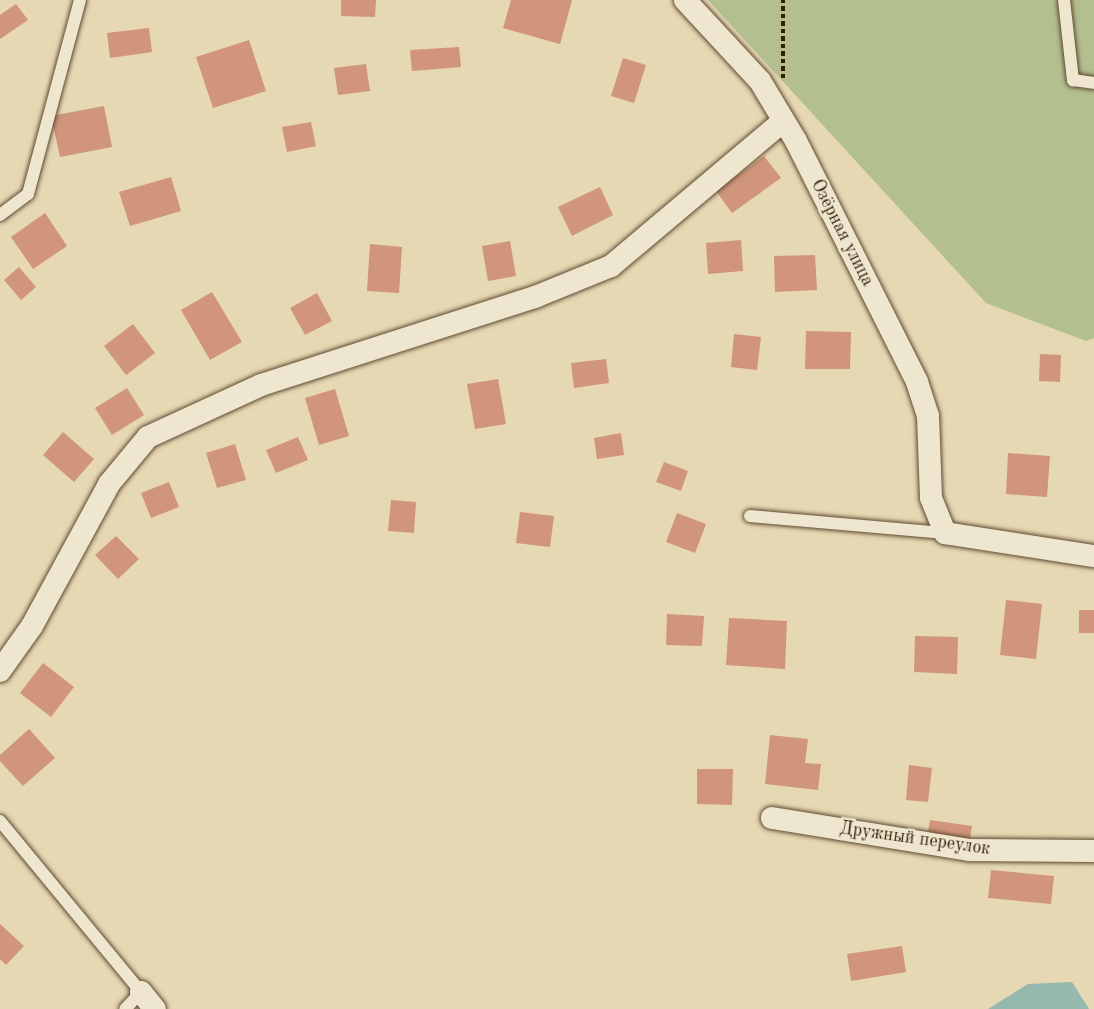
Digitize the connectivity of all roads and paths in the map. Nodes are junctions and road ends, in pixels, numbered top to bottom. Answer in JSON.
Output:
{"nodes":[{"id":1,"x":80,"y":0,"type":"edge"},
{"id":2,"x":685,"y":0,"type":"edge"},
{"id":3,"x":783,"y":0,"type":"edge"},
{"id":4,"x":1064,"y":0,"type":"edge"},
{"id":5,"x":1094,"y":83,"type":"edge"},
{"id":6,"x":783,"y":88,"type":"dead end"},
{"id":7,"x":783,"y":121,"type":"junction"},
{"id":8,"x":0,"y":215,"type":"edge"},
{"id":9,"x":750,"y":516,"type":"dead end"},
{"id":10,"x":945,"y":533,"type":"junction"},
{"id":11,"x":1094,"y":556,"type":"edge"},
{"id":12,"x":0,"y":671,"type":"edge"},
{"id":13,"x":772,"y":818,"type":"dead end"},
{"id":14,"x":0,"y":821,"type":"edge"},
{"id":15,"x":1094,"y":851,"type":"edge"},
{"id":16,"x":148,"y":1001,"type":"edge"},
{"id":17,"x":125,"y":1009,"type":"edge"}],
"edges":[{"from":1,"to":8,"type":"lane"},
{"from":2,"to":7,"type":"street","name":"Озёрная улица"},
{"from":3,"to":6,"type":"path"},
{"from":4,"to":5,"type":"lane"},
{"from":7,"to":10,"type":"street","name":"Озёрная улица"},
{"from":7,"to":12,"type":"street"},
{"from":9,"to":10,"type":"lane"},
{"from":10,"to":11,"type":"street"},
{"from":13,"to":15,"type":"street","name":"Дружный переулок"},
{"from":14,"to":16,"type":"lane"},
{"from":16,"to":17,"type":"lane"}]}
